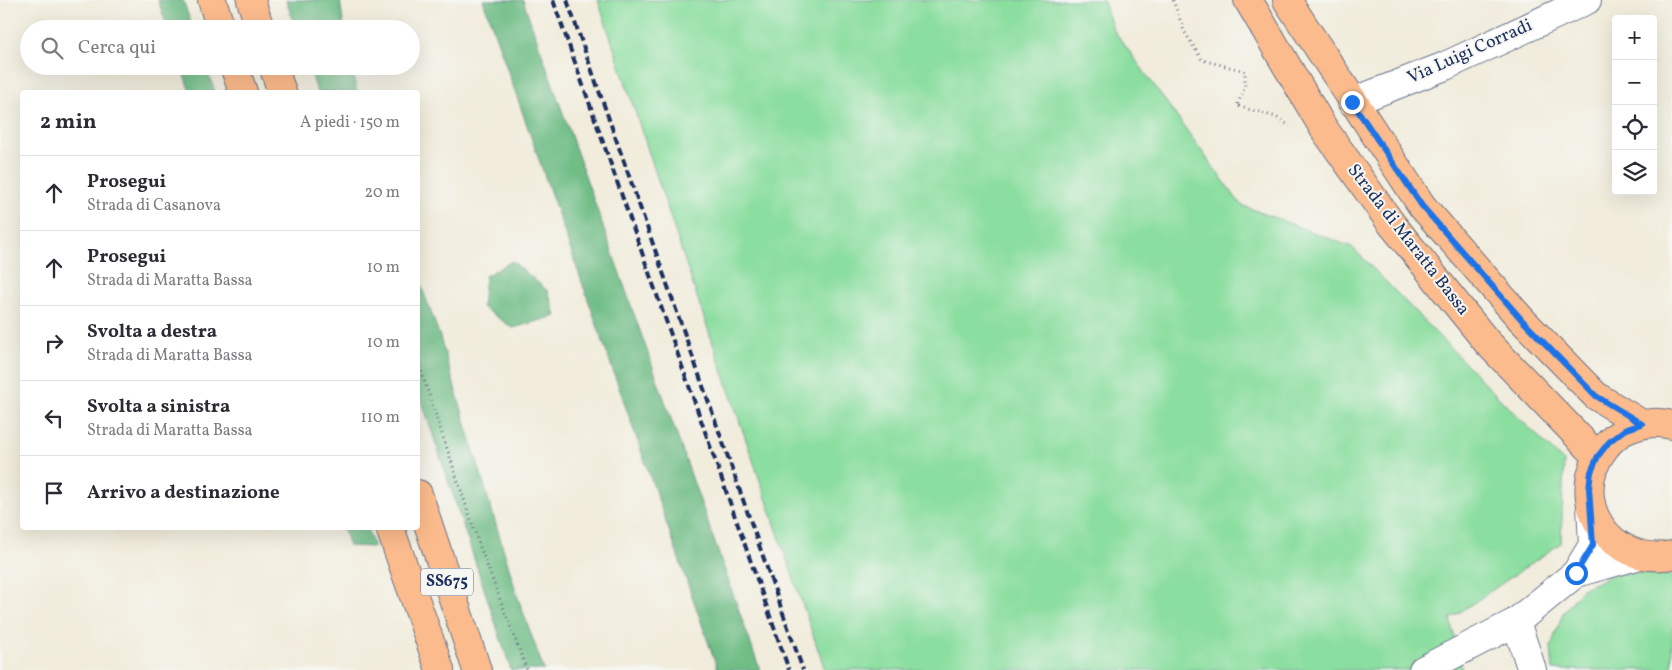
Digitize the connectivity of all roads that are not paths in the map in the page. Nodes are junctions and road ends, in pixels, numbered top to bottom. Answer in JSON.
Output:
{"nodes":[{"id":1,"x":212,"y":0,"type":"edge"},
{"id":2,"x":251,"y":0,"type":"edge"},
{"id":3,"x":1248,"y":0,"type":"edge"},
{"id":4,"x":1287,"y":0,"type":"edge"},
{"id":5,"x":1587,"y":0,"type":"edge"},
{"id":6,"x":218,"y":20,"type":"edge"},
{"id":7,"x":257,"y":20,"type":"edge"},
{"id":8,"x":237,"y":75,"type":"edge"},
{"id":9,"x":276,"y":75,"type":"edge"},
{"id":10,"x":242,"y":90,"type":"edge"},
{"id":11,"x":281,"y":90,"type":"edge"},
{"id":12,"x":1352,"y":102,"type":"junction"},
{"id":13,"x":1642,"y":424,"type":"junction"},
{"id":14,"x":1672,"y":425,"type":"edge"},
{"id":15,"x":1598,"y":456,"type":"junction"},
{"id":16,"x":420,"y":500,"type":"edge"},
{"id":17,"x":1591,"y":505,"type":"junction"},
{"id":18,"x":391,"y":530,"type":"edge"},
{"id":19,"x":1640,"y":555,"type":"junction"},
{"id":20,"x":1672,"y":555,"type":"edge"},
{"id":21,"x":1576,"y":573,"type":"junction"},
{"id":22,"x":1516,"y":622,"type":"junction"},
{"id":23,"x":440,"y":670,"type":"edge"},
{"id":24,"x":477,"y":670,"type":"edge"},
{"id":25,"x":1423,"y":670,"type":"edge"},
{"id":26,"x":1532,"y":670,"type":"edge"}],
"edges":[{"from":1,"to":6,"type":"main road"},
{"from":2,"to":7,"type":"main road"},
{"from":3,"to":15,"type":"main road","name":"Strada di Maratta Bassa"},
{"from":4,"to":12,"type":"main road","name":"Strada di Maratta Bassa"},
{"from":5,"to":12,"type":"street","name":"Via Luigi Corradi"},
{"from":8,"to":10,"type":"main road"},
{"from":9,"to":11,"type":"main road"},
{"from":12,"to":13,"type":"main road","name":"Strada di Maratta Bassa"},
{"from":13,"to":14,"type":"main road"},
{"from":13,"to":15,"type":"main road"},
{"from":15,"to":17,"type":"main road"},
{"from":16,"to":24,"type":"main road","number":"SS675"},
{"from":17,"to":19,"type":"main road"},
{"from":17,"to":21,"type":"street"},
{"from":18,"to":23,"type":"main road","number":"SS675"},
{"from":19,"to":20,"type":"main road"},
{"from":19,"to":21,"type":"street"},
{"from":21,"to":22,"type":"street"},
{"from":22,"to":25,"type":"street"},
{"from":22,"to":26,"type":"street"}]}
